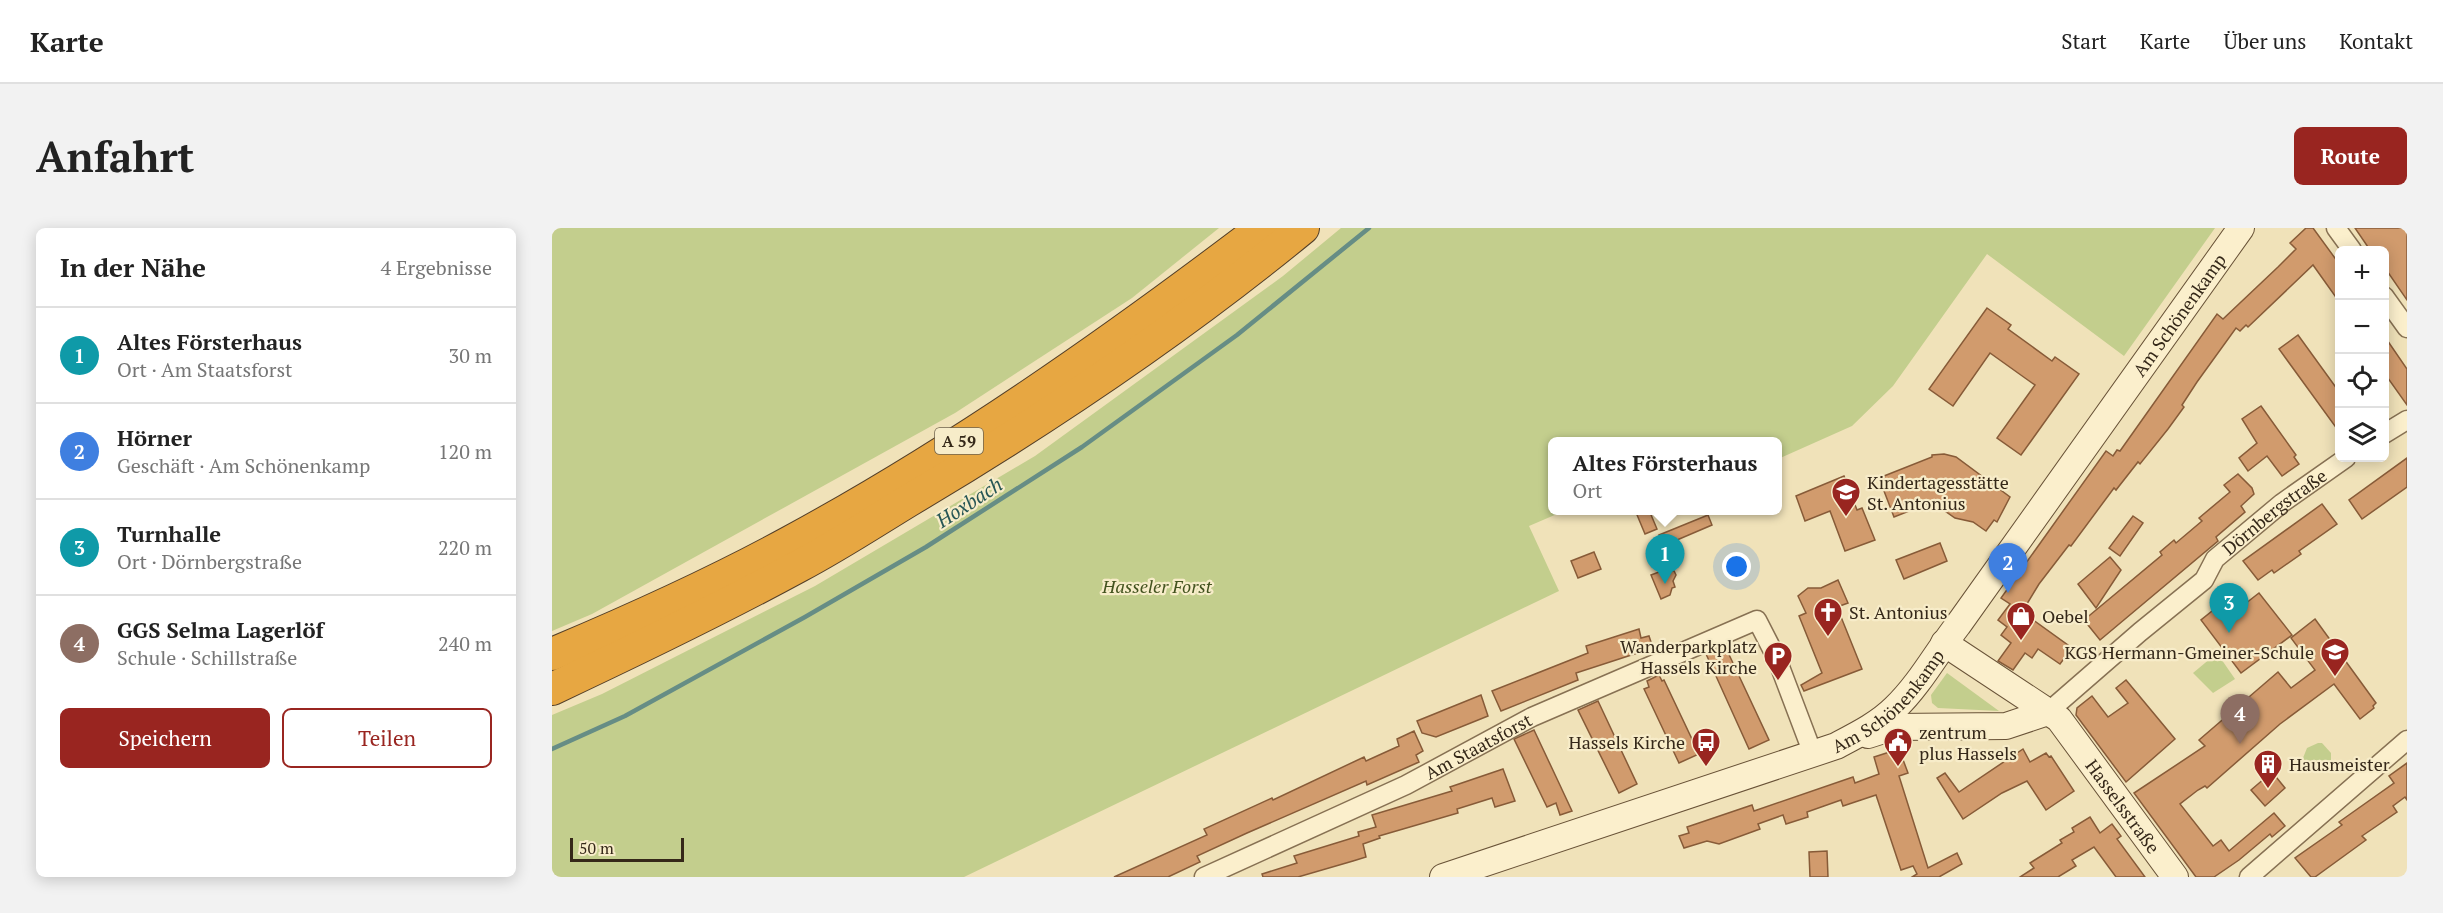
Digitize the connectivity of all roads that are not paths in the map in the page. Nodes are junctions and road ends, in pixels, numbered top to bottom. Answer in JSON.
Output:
{"nodes":[{"id":1,"x":1262,"y":228,"type":"edge"},
{"id":2,"x":1303,"y":228,"type":"edge"},
{"id":3,"x":2241,"y":228,"type":"edge"},
{"id":4,"x":2336,"y":228,"type":"edge"},
{"id":5,"x":2349,"y":246,"type":"edge"},
{"id":6,"x":2388,"y":300,"type":"edge"},
{"id":7,"x":2407,"y":328,"type":"edge"},
{"id":8,"x":2407,"y":420,"type":"edge"},
{"id":9,"x":2389,"y":431,"type":"edge"},
{"id":10,"x":2340,"y":462,"type":"edge"},
{"id":11,"x":1944,"y":643,"type":"junction"},
{"id":12,"x":552,"y":654,"type":"edge"},
{"id":13,"x":1912,"y":688,"type":"junction"},
{"id":14,"x":552,"y":689,"type":"edge"},
{"id":15,"x":2026,"y":698,"type":"junction"},
{"id":16,"x":2048,"y":712,"type":"junction"},
{"id":17,"x":2016,"y":724,"type":"junction"},
{"id":18,"x":1932,"y":728,"type":"junction"},
{"id":19,"x":1859,"y":735,"type":"junction"},
{"id":20,"x":2073,"y":736,"type":"junction"},
{"id":21,"x":2407,"y":740,"type":"edge"},
{"id":22,"x":1813,"y":754,"type":"junction"},
{"id":23,"x":1204,"y":877,"type":"edge"},
{"id":24,"x":1443,"y":877,"type":"edge"},
{"id":25,"x":2175,"y":877,"type":"edge"},
{"id":26,"x":2249,"y":877,"type":"edge"}],
"edges":[{"from":1,"to":12,"type":"highway","number":"A 59"},
{"from":2,"to":14,"type":"highway","number":"A 59"},
{"from":3,"to":11,"type":"main road","name":"Am Schönenkamp"},
{"from":4,"to":5,"type":"street"},
{"from":6,"to":7,"type":"street"},
{"from":8,"to":9,"type":"street"},
{"from":10,"to":16,"type":"street","name":"Dörnbergstraße"},
{"from":11,"to":13,"type":"main road","name":"Am Schönenkamp"},
{"from":11,"to":15,"type":"main road","name":"Hasselsstraße"},
{"from":13,"to":18,"type":"main road"},
{"from":13,"to":19,"type":"main road","name":"Am Schönenkamp"},
{"from":15,"to":16,"type":"main road","name":"Hasselsstraße"},
{"from":15,"to":17,"type":"main road"},
{"from":16,"to":17,"type":"main road"},
{"from":16,"to":20,"type":"main road","name":"Hasselsstraße"},
{"from":17,"to":18,"type":"main road"},
{"from":17,"to":20,"type":"main road"},
{"from":18,"to":19,"type":"main road"},
{"from":19,"to":22,"type":"main road","name":"Am Schönenkamp"},
{"from":20,"to":25,"type":"main road","name":"Hasselsstraße"},
{"from":21,"to":26,"type":"street"},
{"from":22,"to":23,"type":"street","name":"Am Staatsforst"},
{"from":22,"to":24,"type":"main road","name":"Am Schönenkamp"}]}
